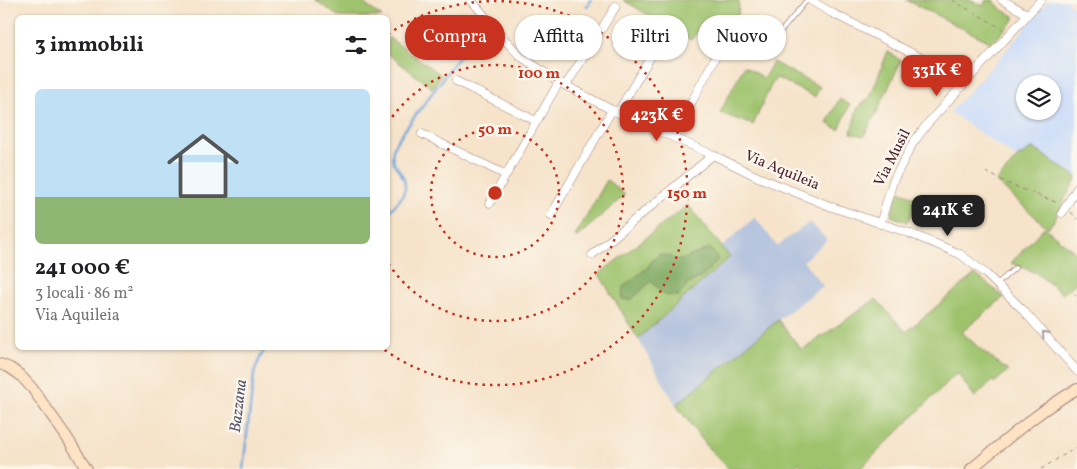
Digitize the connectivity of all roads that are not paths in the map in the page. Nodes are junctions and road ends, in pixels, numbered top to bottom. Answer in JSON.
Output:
{"nodes":[{"id":1,"x":809,"y":0,"type":"edge"},
{"id":2,"x":1002,"y":0,"type":"edge"},
{"id":3,"x":1041,"y":0,"type":"edge"},
{"id":4,"x":474,"y":1,"type":"edge"},
{"id":5,"x":616,"y":6,"type":"dead end"},
{"id":6,"x":1027,"y":14,"type":"junction"},
{"id":7,"x":786,"y":27,"type":"edge"},
{"id":8,"x":648,"y":60,"type":"edge"},
{"id":9,"x":713,"y":60,"type":"edge"},
{"id":10,"x":456,"y":81,"type":"dead end"},
{"id":11,"x":967,"y":81,"type":"junction"},
{"id":12,"x":562,"y":83,"type":"junction"},
{"id":13,"x":615,"y":111,"type":"junction"},
{"id":14,"x":536,"y":122,"type":"junction"},
{"id":15,"x":422,"y":134,"type":"dead end"},
{"id":16,"x":673,"y":137,"type":"junction"},
{"id":17,"x":713,"y":155,"type":"junction"},
{"id":18,"x":506,"y":175,"type":"junction"},
{"id":19,"x":1077,"y":188,"type":"edge"},
{"id":20,"x":490,"y":203,"type":"dead end"},
{"id":21,"x":1064,"y":210,"type":"road end"},
{"id":22,"x":551,"y":215,"type":"dead end"},
{"id":23,"x":880,"y":224,"type":"junction"},
{"id":24,"x":592,"y":255,"type":"dead end"},
{"id":25,"x":1015,"y":268,"type":"dead end"},
{"id":26,"x":997,"y":284,"type":"junction"},
{"id":27,"x":0,"y":364,"type":"edge"},
{"id":28,"x":1077,"y":370,"type":"edge"},
{"id":29,"x":1077,"y":389,"type":"edge"},
{"id":30,"x":86,"y":469,"type":"edge"},
{"id":31,"x":971,"y":469,"type":"edge"}],
"edges":[{"from":1,"to":7,"type":"lane"},
{"from":1,"to":11,"type":"street"},
{"from":2,"to":6,"type":"street"},
{"from":3,"to":6,"type":"street","name":"Via Musil"},
{"from":4,"to":12,"type":"street","name":"Via Aquileia"},
{"from":5,"to":12,"type":"street"},
{"from":6,"to":11,"type":"street","name":"Via Musil"},
{"from":8,"to":13,"type":"street"},
{"from":9,"to":16,"type":"street"},
{"from":10,"to":14,"type":"street"},
{"from":11,"to":23,"type":"street","name":"Via Musil"},
{"from":12,"to":13,"type":"street","name":"Via Aquileia"},
{"from":12,"to":14,"type":"street"},
{"from":13,"to":16,"type":"street","name":"Via Aquileia"},
{"from":13,"to":22,"type":"street"},
{"from":14,"to":18,"type":"street"},
{"from":15,"to":18,"type":"street"},
{"from":16,"to":17,"type":"street","name":"Via Aquileia"},
{"from":17,"to":23,"type":"street","name":"Via Aquileia"},
{"from":17,"to":24,"type":"street"},
{"from":18,"to":20,"type":"street"},
{"from":19,"to":21,"type":"street"},
{"from":23,"to":26,"type":"street","name":"Via Aquileia"},
{"from":25,"to":26,"type":"lane"},
{"from":28,"to":26,"type":"street","name":"Via Aquileia","one_way":true},
{"from":27,"to":30,"type":"street"},
{"from":29,"to":31,"type":"street"}]}
